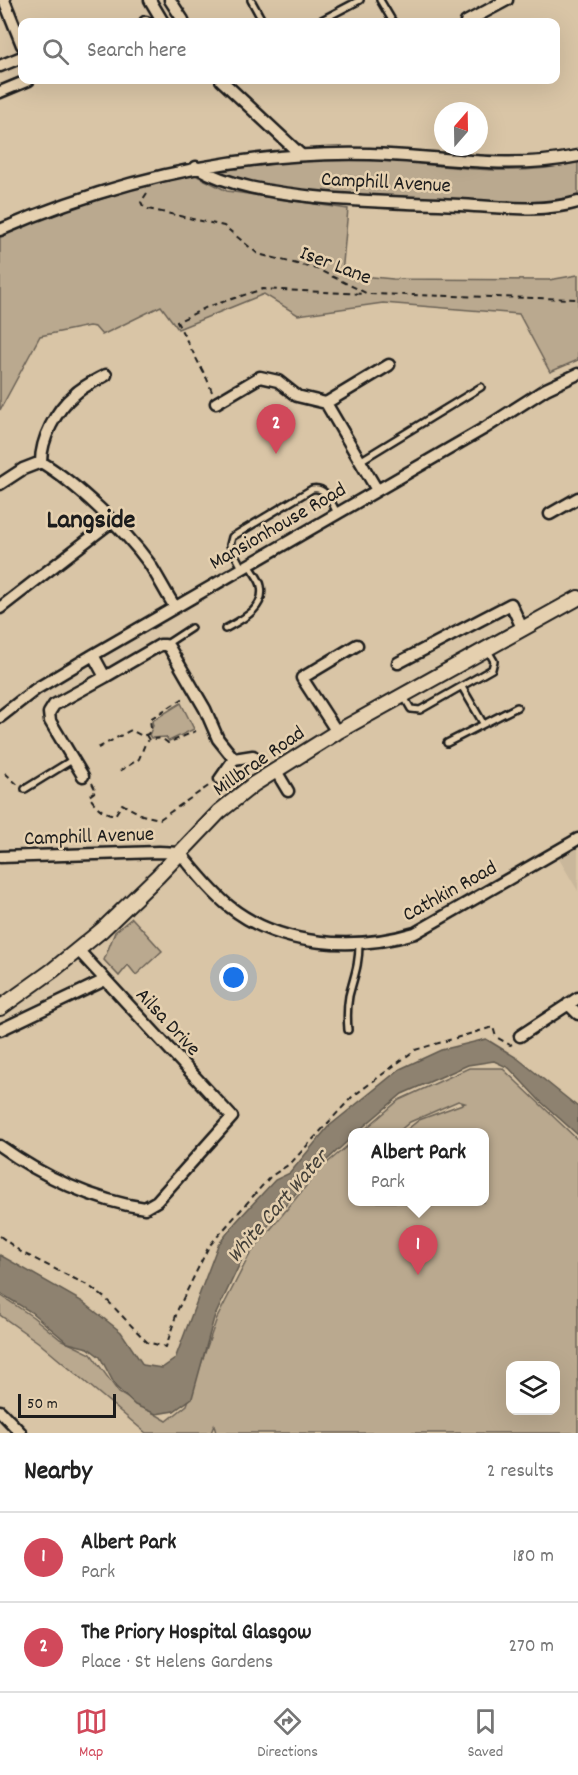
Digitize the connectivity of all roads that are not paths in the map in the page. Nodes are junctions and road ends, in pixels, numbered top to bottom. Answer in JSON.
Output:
{"nodes":[{"id":1,"x":4,"y":0,"type":"edge"},
{"id":2,"x":150,"y":0,"type":"edge"},
{"id":3,"x":170,"y":0,"type":"edge"},
{"id":4,"x":251,"y":0,"type":"edge"},
{"id":5,"x":360,"y":0,"type":"edge"},
{"id":6,"x":380,"y":0,"type":"edge"},
{"id":7,"x":507,"y":0,"type":"edge"},
{"id":8,"x":162,"y":18,"type":"edge"},
{"id":9,"x":181,"y":18,"type":"edge"},
{"id":10,"x":262,"y":18,"type":"edge"},
{"id":11,"x":326,"y":18,"type":"edge"},
{"id":12,"x":391,"y":18,"type":"edge"},
{"id":13,"x":473,"y":18,"type":"edge"},
{"id":14,"x":18,"y":35,"type":"edge"},
{"id":15,"x":18,"y":59,"type":"edge"},
{"id":16,"x":0,"y":66,"type":"edge"},
{"id":17,"x":19,"y":84,"type":"edge"},
{"id":18,"x":225,"y":84,"type":"edge"},
{"id":19,"x":0,"y":92,"type":"edge"},
{"id":20,"x":301,"y":155,"type":"junction"},
{"id":21,"x":578,"y":156,"type":"edge"},
{"id":22,"x":196,"y":167,"type":"junction"},
{"id":23,"x":578,"y":202,"type":"edge"},
{"id":24,"x":0,"y":230,"type":"edge"},
{"id":25,"x":389,"y":365,"type":"dead end"},
{"id":26,"x":578,"y":374,"type":"edge"},
{"id":27,"x":106,"y":375,"type":"dead end"},
{"id":28,"x":481,"y":387,"type":"dead end"},
{"id":29,"x":216,"y":403,"type":"road end"},
{"id":30,"x":326,"y":403,"type":"junction"},
{"id":31,"x":360,"y":461,"type":"junction"},
{"id":32,"x":41,"y":462,"type":"junction"},
{"id":33,"x":0,"y":484,"type":"edge"},
{"id":34,"x":377,"y":490,"type":"junction"},
{"id":35,"x":578,"y":498,"type":"edge"},
{"id":36,"x":338,"y":513,"type":"junction"},
{"id":37,"x":550,"y":514,"type":"dead end"},
{"id":38,"x":111,"y":522,"type":"junction"},
{"id":39,"x":246,"y":566,"type":"junction"},
{"id":40,"x":578,"y":597,"type":"edge"},
{"id":41,"x":175,"y":607,"type":"junction"},
{"id":42,"x":0,"y":608,"type":"edge"},
{"id":43,"x":522,"y":627,"type":"junction"},
{"id":44,"x":191,"y":628,"type":"dead end"},
{"id":45,"x":225,"y":629,"type":"dead end"},
{"id":46,"x":165,"y":645,"type":"junction"},
{"id":47,"x":357,"y":645,"type":"dead end"},
{"id":48,"x":486,"y":648,"type":"junction"},
{"id":49,"x":93,"y":655,"type":"junction"},
{"id":50,"x":398,"y":663,"type":"dead end"},
{"id":51,"x":105,"y":677,"type":"junction"},
{"id":52,"x":462,"y":687,"type":"junction"},
{"id":53,"x":403,"y":695,"type":"junction"},
{"id":54,"x":517,"y":707,"type":"dead end"},
{"id":55,"x":0,"y":717,"type":"edge"},
{"id":56,"x":483,"y":723,"type":"junction"},
{"id":57,"x":337,"y":732,"type":"junction"},
{"id":58,"x":447,"y":743,"type":"dead end"},
{"id":59,"x":253,"y":756,"type":"dead end"},
{"id":60,"x":234,"y":759,"type":"junction"},
{"id":61,"x":72,"y":760,"type":"junction"},
{"id":62,"x":276,"y":771,"type":"junction"},
{"id":63,"x":83,"y":776,"type":"road end"},
{"id":64,"x":219,"y":779,"type":"road end"},
{"id":65,"x":25,"y":788,"type":"road end"},
{"id":66,"x":288,"y":791,"type":"dead end"},
{"id":67,"x":578,"y":839,"type":"edge"},
{"id":68,"x":180,"y":854,"type":"junction"},
{"id":69,"x":0,"y":857,"type":"edge"},
{"id":70,"x":359,"y":944,"type":"junction"},
{"id":71,"x":78,"y":950,"type":"junction"},
{"id":72,"x":105,"y":980,"type":"junction"},
{"id":73,"x":573,"y":1001,"type":"edge"},
{"id":74,"x":0,"y":1008,"type":"edge"},
{"id":75,"x":578,"y":1014,"type":"edge"},
{"id":76,"x":0,"y":1030,"type":"edge"},
{"id":77,"x":348,"y":1030,"type":"dead end"},
{"id":78,"x":520,"y":1036,"type":"road end"},
{"id":79,"x":0,"y":1146,"type":"edge"},
{"id":80,"x":0,"y":1411,"type":"edge"},
{"id":81,"x":21,"y":1433,"type":"edge"}],
"edges":[{"from":1,"to":14,"type":"street"},
{"from":2,"to":8,"type":"street"},
{"from":3,"to":9,"type":"street"},
{"from":4,"to":10,"type":"lane"},
{"from":5,"to":11,"type":"lane"},
{"from":6,"to":12,"type":"lane"},
{"from":7,"to":13,"type":"street"},
{"from":15,"to":16,"type":"street"},
{"from":17,"to":19,"type":"street"},
{"from":18,"to":20,"type":"street"},
{"from":20,"to":21,"type":"street","name":"Camphill Avenue"},
{"from":20,"to":22,"type":"street","name":"Camphill Avenue"},
{"from":22,"to":23,"type":"street","name":"Camphill Avenue"},
{"from":22,"to":24,"type":"street","name":"Camphill Avenue"},
{"from":25,"to":30,"type":"street"},
{"from":26,"to":34,"type":"street","name":"Mansionhouse Road"},
{"from":27,"to":32,"type":"street"},
{"from":28,"to":31,"type":"lane"},
{"from":29,"to":30,"type":"street"},
{"from":30,"to":31,"type":"street"},
{"from":31,"to":34,"type":"street"},
{"from":32,"to":33,"type":"street"},
{"from":32,"to":38,"type":"street"},
{"from":34,"to":36,"type":"street","name":"Mansionhouse Road"},
{"from":35,"to":37,"type":"street"},
{"from":36,"to":39,"type":"street","name":"Mansionhouse Road"},
{"from":36,"to":39,"type":"lane"},
{"from":38,"to":41,"type":"street"},
{"from":38,"to":42,"type":"street"},
{"from":39,"to":41,"type":"street","name":"Mansionhouse Road"},
{"from":39,"to":45,"type":"lane"},
{"from":40,"to":43,"type":"street","name":"Millbrae Road"},
{"from":41,"to":49,"type":"street","name":"Mansionhouse Road"},
{"from":43,"to":48,"type":"street","name":"Millbrae Road"},
{"from":43,"to":50,"type":"street"},
{"from":44,"to":46,"type":"lane"},
{"from":46,"to":51,"type":"street"},
{"from":46,"to":60,"type":"street"},
{"from":47,"to":57,"type":"street"},
{"from":48,"to":52,"type":"lane"},
{"from":48,"to":53,"type":"street","name":"Millbrae Road"},
{"from":49,"to":51,"type":"street"},
{"from":49,"to":55,"type":"street","name":"Mansionhouse Road"},
{"from":51,"to":61,"type":"street"},
{"from":52,"to":53,"type":"lane"},
{"from":52,"to":56,"type":"lane"},
{"from":53,"to":57,"type":"street","name":"Millbrae Road"},
{"from":54,"to":56,"type":"lane"},
{"from":56,"to":58,"type":"lane"},
{"from":57,"to":62,"type":"street","name":"Millbrae Road"},
{"from":59,"to":60,"type":"street"},
{"from":60,"to":64,"type":"street"},
{"from":61,"to":63,"type":"street"},
{"from":61,"to":65,"type":"lane"},
{"from":62,"to":66,"type":"street"},
{"from":62,"to":68,"type":"street","name":"Millbrae Road"},
{"from":67,"to":70,"type":"street","name":"Cathkin Road"},
{"from":68,"to":69,"type":"street","name":"Camphill Avenue"},
{"from":68,"to":70,"type":"street","name":"Cathkin Road"},
{"from":68,"to":71,"type":"street","name":"Millbrae Road"},
{"from":70,"to":77,"type":"lane"},
{"from":71,"to":72,"type":"street","name":"Ailsa Drive"},
{"from":71,"to":74,"type":"street","name":"Millbrae Road"},
{"from":72,"to":76,"type":"street"},
{"from":72,"to":79,"type":"street","name":"Ailsa Drive"},
{"from":73,"to":75,"type":"street"},
{"from":73,"to":78,"type":"street"},
{"from":80,"to":81,"type":"street"}]}
